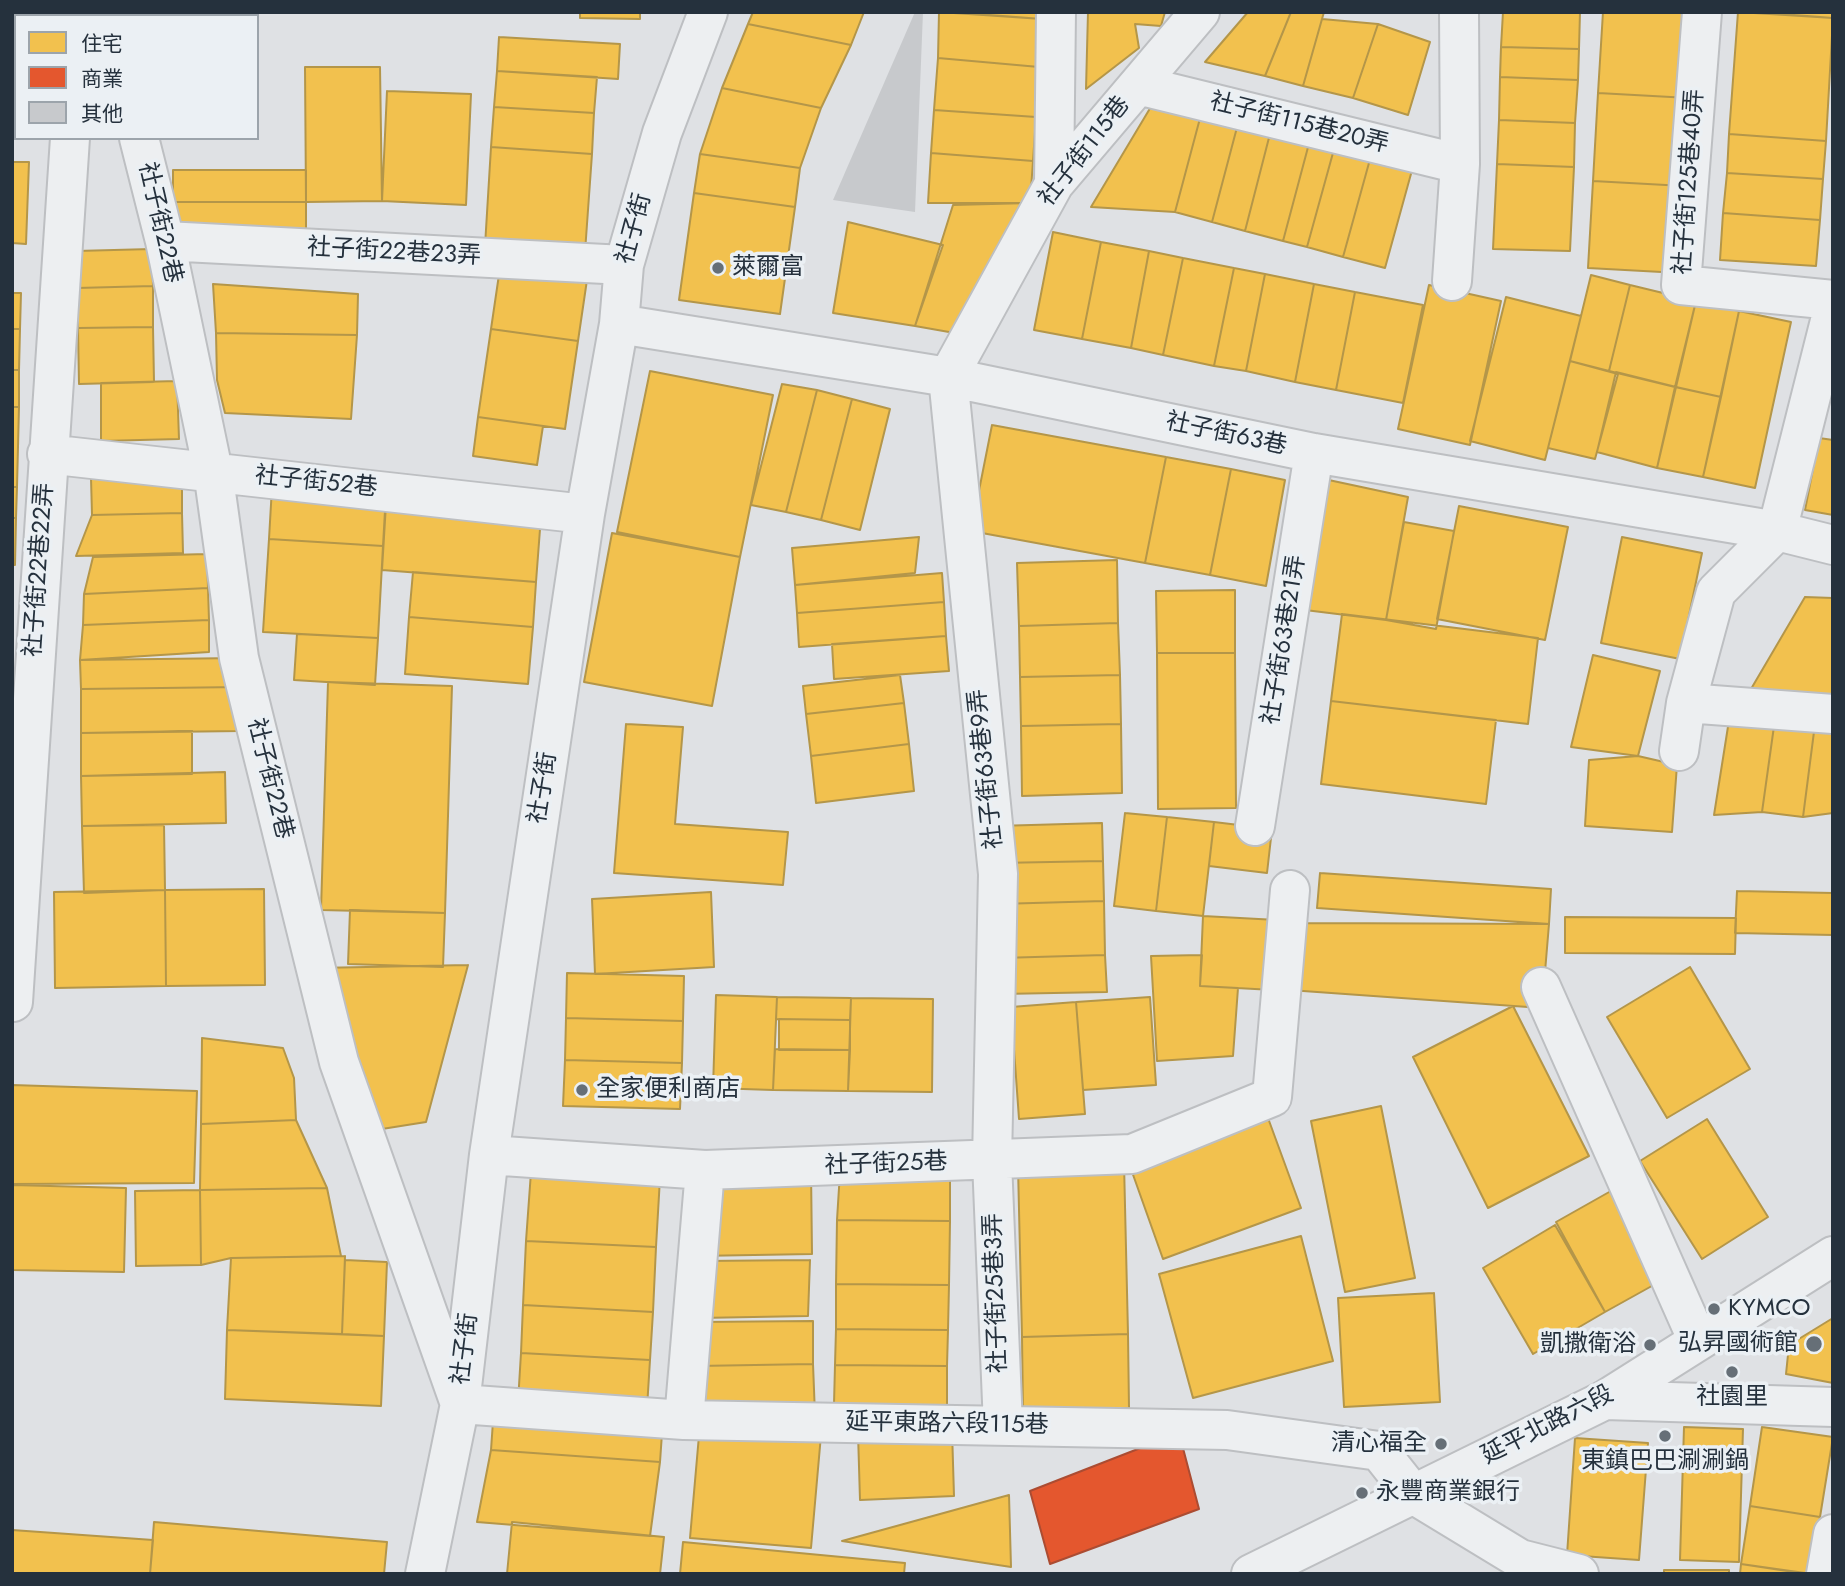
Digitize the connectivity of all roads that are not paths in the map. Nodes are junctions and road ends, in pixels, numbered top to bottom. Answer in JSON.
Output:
{"nodes":[{"id":1,"x":708,"y":12,"type":"edge"},
{"id":2,"x":1056,"y":12,"type":"edge"},
{"id":3,"x":1200,"y":12,"type":"edge"},
{"id":4,"x":1459,"y":12,"type":"edge"},
{"id":5,"x":1702,"y":12,"type":"edge"},
{"id":6,"x":1138,"y":85,"type":"junction"},
{"id":7,"x":70,"y":140,"type":"edge"},
{"id":8,"x":139,"y":140,"type":"edge"},
{"id":9,"x":1460,"y":164,"type":"junction"},
{"id":10,"x":1054,"y":184,"type":"junction"},
{"id":11,"x":164,"y":241,"type":"junction"},
{"id":12,"x":624,"y":265,"type":"junction"},
{"id":13,"x":1452,"y":281,"type":"dead end"},
{"id":14,"x":1833,"y":300,"type":"edge"},
{"id":15,"x":1833,"y":309,"type":"edge"},
{"id":16,"x":619,"y":324,"type":"junction"},
{"id":17,"x":948,"y":377,"type":"junction"},
{"id":18,"x":1314,"y":453,"type":"junction"},
{"id":19,"x":47,"y":454,"type":"junction"},
{"id":20,"x":213,"y":471,"type":"junction"},
{"id":21,"x":585,"y":513,"type":"junction"},
{"id":22,"x":1777,"y":531,"type":"junction"},
{"id":23,"x":1833,"y":545,"type":"edge"},
{"id":24,"x":1686,"y":703,"type":"junction"},
{"id":25,"x":1833,"y":714,"type":"edge"},
{"id":26,"x":1679,"y":751,"type":"dead end"},
{"id":27,"x":1255,"y":827,"type":"dead end"},
{"id":28,"x":1290,"y":890,"type":"dead end"},
{"id":29,"x":1541,"y":987,"type":"dead end"},
{"id":30,"x":13,"y":1002,"type":"edge"},
{"id":31,"x":489,"y":1155,"type":"junction"},
{"id":32,"x":992,"y":1161,"type":"junction"},
{"id":33,"x":705,"y":1170,"type":"junction"},
{"id":34,"x":1833,"y":1256,"type":"edge"},
{"id":35,"x":1698,"y":1341,"type":"junction"},
{"id":36,"x":1605,"y":1400,"type":"junction"},
{"id":37,"x":460,"y":1404,"type":"junction"},
{"id":38,"x":1833,"y":1407,"type":"edge"},
{"id":39,"x":684,"y":1420,"type":"junction"},
{"id":40,"x":1003,"y":1426,"type":"junction"},
{"id":41,"x":1413,"y":1494,"type":"junction"},
{"id":42,"x":1833,"y":1534,"type":"edge"},
{"id":43,"x":1260,"y":1572,"type":"edge"},
{"id":44,"x":425,"y":1574,"type":"edge"},
{"id":45,"x":1579,"y":1574,"type":"edge"},
{"id":46,"x":1826,"y":1574,"type":"edge"}],
"edges":[{"from":1,"to":12,"type":"street","name":"社子街"},
{"from":2,"to":10,"type":"street"},
{"from":3,"to":6,"type":"street","name":"社子街115巷"},
{"from":4,"to":9,"type":"street"},
{"from":5,"to":14,"type":"street","name":"社子街125巷40弄"},
{"from":6,"to":9,"type":"street","name":"社子街115巷20弄"},
{"from":6,"to":10,"type":"street","name":"社子街115巷"},
{"from":7,"to":19,"type":"street","name":"社子街22巷22弄"},
{"from":8,"to":11,"type":"street","name":"社子街22巷"},
{"from":9,"to":13,"type":"street"},
{"from":10,"to":17,"type":"street","name":"社子街115巷"},
{"from":11,"to":12,"type":"street","name":"社子街22巷23弄"},
{"from":11,"to":20,"type":"street","name":"社子街22巷"},
{"from":12,"to":16,"type":"street","name":"社子街"},
{"from":15,"to":22,"type":"street"},
{"from":16,"to":17,"type":"street","name":"社子街63巷"},
{"from":16,"to":21,"type":"street","name":"社子街"},
{"from":17,"to":18,"type":"street","name":"社子街63巷"},
{"from":17,"to":32,"type":"street","name":"社子街63巷9弄"},
{"from":18,"to":22,"type":"street","name":"社子街63巷"},
{"from":18,"to":27,"type":"street","name":"社子街63巷21弄"},
{"from":19,"to":20,"type":"street","name":"社子街52巷"},
{"from":19,"to":30,"type":"street","name":"社子街22巷22弄"},
{"from":20,"to":21,"type":"street","name":"社子街52巷"},
{"from":20,"to":37,"type":"street","name":"社子街22巷"},
{"from":21,"to":31,"type":"street","name":"社子街"},
{"from":22,"to":23,"type":"street","name":"社子街63巷"},
{"from":22,"to":24,"type":"street"},
{"from":24,"to":25,"type":"street"},
{"from":24,"to":26,"type":"street"},
{"from":28,"to":32,"type":"street","name":"社子街25巷"},
{"from":29,"to":35,"type":"street"},
{"from":31,"to":33,"type":"street","name":"社子街25巷"},
{"from":31,"to":37,"type":"street","name":"社子街"},
{"from":32,"to":33,"type":"street","name":"社子街25巷"},
{"from":32,"to":40,"type":"street","name":"社子街25巷3弄"},
{"from":33,"to":39,"type":"street"},
{"from":34,"to":35,"type":"street","name":"延平北路六段"},
{"from":35,"to":36,"type":"street","name":"延平北路六段"},
{"from":36,"to":38,"type":"street"},
{"from":36,"to":41,"type":"street","name":"延平北路六段"},
{"from":37,"to":39,"type":"street","name":"延平東路六段115巷"},
{"from":37,"to":44,"type":"street","name":"社子街"},
{"from":39,"to":40,"type":"street","name":"延平東路六段115巷"},
{"from":40,"to":41,"type":"street","name":"延平東路六段115巷"},
{"from":41,"to":43,"type":"street","name":"延平北路六段"},
{"from":41,"to":45,"type":"street"},
{"from":42,"to":46,"type":"street"}]}
